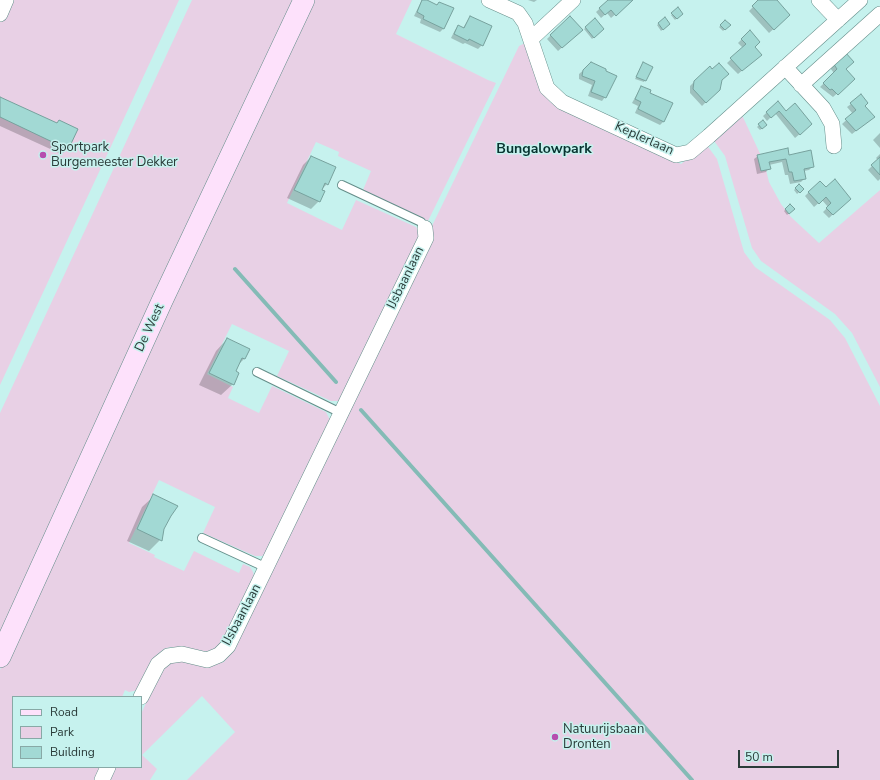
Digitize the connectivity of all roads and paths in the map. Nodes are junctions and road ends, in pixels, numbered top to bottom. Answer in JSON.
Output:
{"nodes":[{"id":1,"x":6,"y":0,"type":"edge"},
{"id":2,"x":304,"y":0,"type":"edge"},
{"id":3,"x":489,"y":0,"type":"edge"},
{"id":4,"x":573,"y":0,"type":"edge"},
{"id":5,"x":819,"y":0,"type":"edge"},
{"id":6,"x":860,"y":0,"type":"edge"},
{"id":7,"x":0,"y":14,"type":"edge"},
{"id":8,"x":880,"y":14,"type":"edge"},
{"id":9,"x":838,"y":20,"type":"junction"},
{"id":10,"x":531,"y":39,"type":"junction"},
{"id":11,"x":785,"y":67,"type":"junction"},
{"id":12,"x":801,"y":85,"type":"junction"},
{"id":13,"x":834,"y":146,"type":"dead end"},
{"id":14,"x":342,"y":185,"type":"dead end"},
{"id":15,"x":425,"y":228,"type":"joint"},
{"id":16,"x":257,"y":372,"type":"dead end"},
{"id":17,"x":341,"y":412,"type":"junction"},
{"id":18,"x":202,"y":538,"type":"dead end"},
{"id":19,"x":267,"y":568,"type":"junction"},
{"id":20,"x":0,"y":657,"type":"edge"},
{"id":21,"x":142,"y":696,"type":"edge"},
{"id":22,"x":108,"y":768,"type":"edge"},
{"id":23,"x":102,"y":780,"type":"edge"}],
"edges":[{"from":1,"to":7,"type":"street"},
{"from":2,"to":20,"type":"main road","name":"De West"},
{"from":3,"to":10,"type":"street","name":"Keplerlaan"},
{"from":4,"to":10,"type":"street"},
{"from":5,"to":9,"type":"street"},
{"from":6,"to":9,"type":"street","name":"Keplerlaan"},
{"from":8,"to":12,"type":"street"},
{"from":9,"to":11,"type":"street","name":"Keplerlaan"},
{"from":10,"to":11,"type":"street","name":"Keplerlaan"},
{"from":11,"to":12,"type":"street"},
{"from":12,"to":13,"type":"street"},
{"from":14,"to":15,"type":"lane","name":"IJsbaanlaan"},
{"from":15,"to":17,"type":"street","name":"IJsbaanlaan"},
{"from":16,"to":17,"type":"lane"},
{"from":17,"to":19,"type":"street","name":"IJsbaanlaan"},
{"from":18,"to":19,"type":"lane","name":"IJsbaanlaan"},
{"from":19,"to":21,"type":"street","name":"IJsbaanlaan"},
{"from":22,"to":23,"type":"street"}]}
